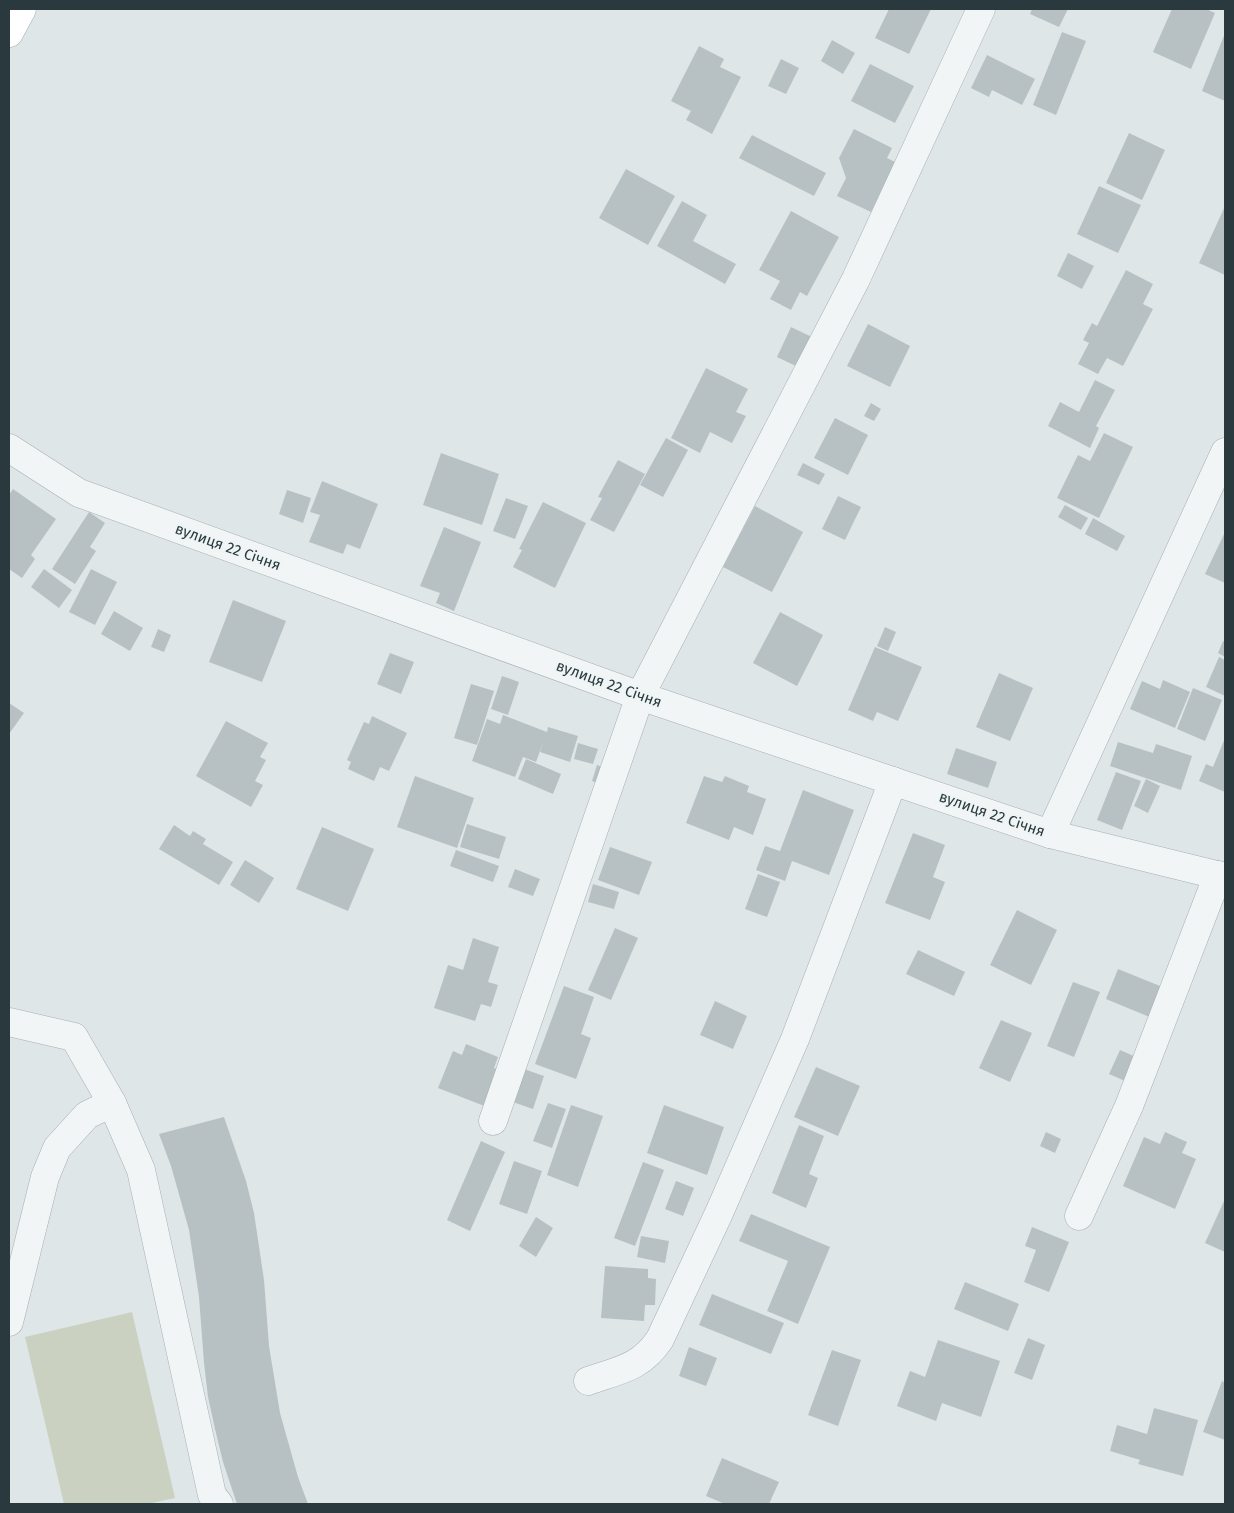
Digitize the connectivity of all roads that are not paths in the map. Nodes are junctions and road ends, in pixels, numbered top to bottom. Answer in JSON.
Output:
{"nodes":[{"id":1,"x":22,"y":9,"type":"edge"},
{"id":2,"x":981,"y":9,"type":"edge"},
{"id":3,"x":9,"y":33,"type":"edge"},
{"id":4,"x":9,"y":448,"type":"edge"},
{"id":5,"x":1225,"y":452,"type":"edge"},
{"id":6,"x":640,"y":696,"type":"junction"},
{"id":7,"x":893,"y":781,"type":"junction"},
{"id":8,"x":1050,"y":834,"type":"junction"},
{"id":9,"x":1222,"y":876,"type":"edge"},
{"id":10,"x":9,"y":1022,"type":"edge"},
{"id":11,"x":112,"y":1103,"type":"junction"},
{"id":12,"x":493,"y":1121,"type":"dead end"},
{"id":13,"x":1079,"y":1216,"type":"dead end"},
{"id":14,"x":9,"y":1322,"type":"edge"},
{"id":15,"x":588,"y":1380,"type":"dead end"},
{"id":16,"x":219,"y":1504,"type":"edge"}],
"edges":[{"from":1,"to":3,"type":"main road"},
{"from":2,"to":6,"type":"street"},
{"from":4,"to":6,"type":"street","name":"вулиця 22 Січня"},
{"from":5,"to":8,"type":"street"},
{"from":6,"to":7,"type":"street","name":"вулиця 22 Січня"},
{"from":6,"to":12,"type":"street"},
{"from":7,"to":8,"type":"street","name":"вулиця 22 Січня"},
{"from":7,"to":15,"type":"street"},
{"from":8,"to":9,"type":"street","name":"вулиця 22 Січня"},
{"from":9,"to":13,"type":"street"},
{"from":10,"to":11,"type":"street"},
{"from":11,"to":14,"type":"street"},
{"from":11,"to":16,"type":"street"}]}
